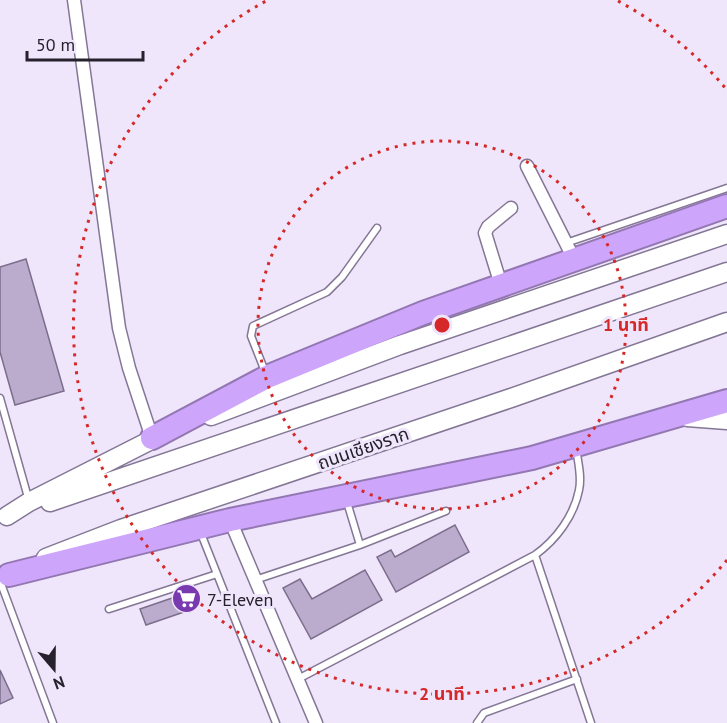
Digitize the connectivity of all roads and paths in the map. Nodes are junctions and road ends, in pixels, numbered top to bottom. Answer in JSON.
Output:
{"nodes":[{"id":1,"x":74,"y":0,"type":"edge"},
{"id":2,"x":527,"y":166,"type":"dead end"},
{"id":3,"x":727,"y":188,"type":"edge"},
{"id":4,"x":727,"y":206,"type":"edge"},
{"id":5,"x":512,"y":208,"type":"dead end"},
{"id":6,"x":377,"y":228,"type":"dead end"},
{"id":7,"x":727,"y":234,"type":"edge"},
{"id":8,"x":570,"y":251,"type":"junction"},
{"id":9,"x":727,"y":272,"type":"edge"},
{"id":10,"x":501,"y":285,"type":"junction"},
{"id":11,"x":727,"y":322,"type":"edge"},
{"id":12,"x":267,"y":377,"type":"junction"},
{"id":13,"x":0,"y":398,"type":"edge"},
{"id":14,"x":727,"y":401,"type":"edge"},
{"id":15,"x":682,"y":417,"type":"junction"},
{"id":16,"x":727,"y":420,"type":"edge"},
{"id":17,"x":152,"y":438,"type":"junction"},
{"id":18,"x":576,"y":448,"type":"junction"},
{"id":19,"x":345,"y":496,"type":"junction"},
{"id":20,"x":29,"y":502,"type":"junction"},
{"id":21,"x":446,"y":511,"type":"dead end"},
{"id":22,"x":4,"y":517,"type":"edge"},
{"id":23,"x":230,"y":520,"type":"junction"},
{"id":24,"x":199,"y":528,"type":"junction"},
{"id":25,"x":360,"y":545,"type":"junction"},
{"id":26,"x":535,"y":555,"type":"junction"},
{"id":27,"x":217,"y":574,"type":"junction"},
{"id":28,"x":3,"y":578,"type":"edge"},
{"id":29,"x":254,"y":580,"type":"junction"},
{"id":30,"x":109,"y":609,"type":"dead end"},
{"id":31,"x":298,"y":680,"type":"junction"},
{"id":32,"x":577,"y":680,"type":"junction"},
{"id":33,"x":53,"y":723,"type":"edge"},
{"id":34,"x":276,"y":723,"type":"edge"},
{"id":35,"x":316,"y":723,"type":"edge"},
{"id":36,"x":477,"y":723,"type":"edge"},
{"id":37,"x":591,"y":723,"type":"edge"}],
"edges":[{"from":1,"to":17,"type":"street"},
{"from":2,"to":8,"type":"street"},
{"from":3,"to":8,"type":"lane"},
{"from":4,"to":8,"type":"highway"},
{"from":5,"to":10,"type":"street"},
{"from":6,"to":12,"type":"lane"},
{"from":7,"to":17,"type":"main road"},
{"from":8,"to":10,"type":"highway"},
{"from":9,"to":22,"type":"main road"},
{"from":10,"to":12,"type":"highway"},
{"from":11,"to":28,"type":"main road","name":"ถนนเชียงราก"},
{"from":12,"to":17,"type":"highway"},
{"from":13,"to":20,"type":"lane"},
{"from":14,"to":15,"type":"highway"},
{"from":15,"to":16,"type":"main road"},
{"from":15,"to":18,"type":"highway"},
{"from":17,"to":20,"type":"main road"},
{"from":18,"to":19,"type":"highway"},
{"from":18,"to":26,"type":"lane"},
{"from":19,"to":23,"type":"highway"},
{"from":19,"to":25,"type":"lane"},
{"from":20,"to":22,"type":"main road"},
{"from":21,"to":25,"type":"lane"},
{"from":23,"to":24,"type":"highway"},
{"from":23,"to":29,"type":"street"},
{"from":24,"to":27,"type":"lane"},
{"from":24,"to":28,"type":"highway"},
{"from":25,"to":29,"type":"lane"},
{"from":26,"to":31,"type":"lane"},
{"from":26,"to":32,"type":"lane"},
{"from":27,"to":30,"type":"lane"},
{"from":27,"to":34,"type":"lane"},
{"from":28,"to":33,"type":"lane"},
{"from":29,"to":31,"type":"street"},
{"from":31,"to":35,"type":"street"},
{"from":32,"to":36,"type":"lane"},
{"from":32,"to":37,"type":"lane"}]}
